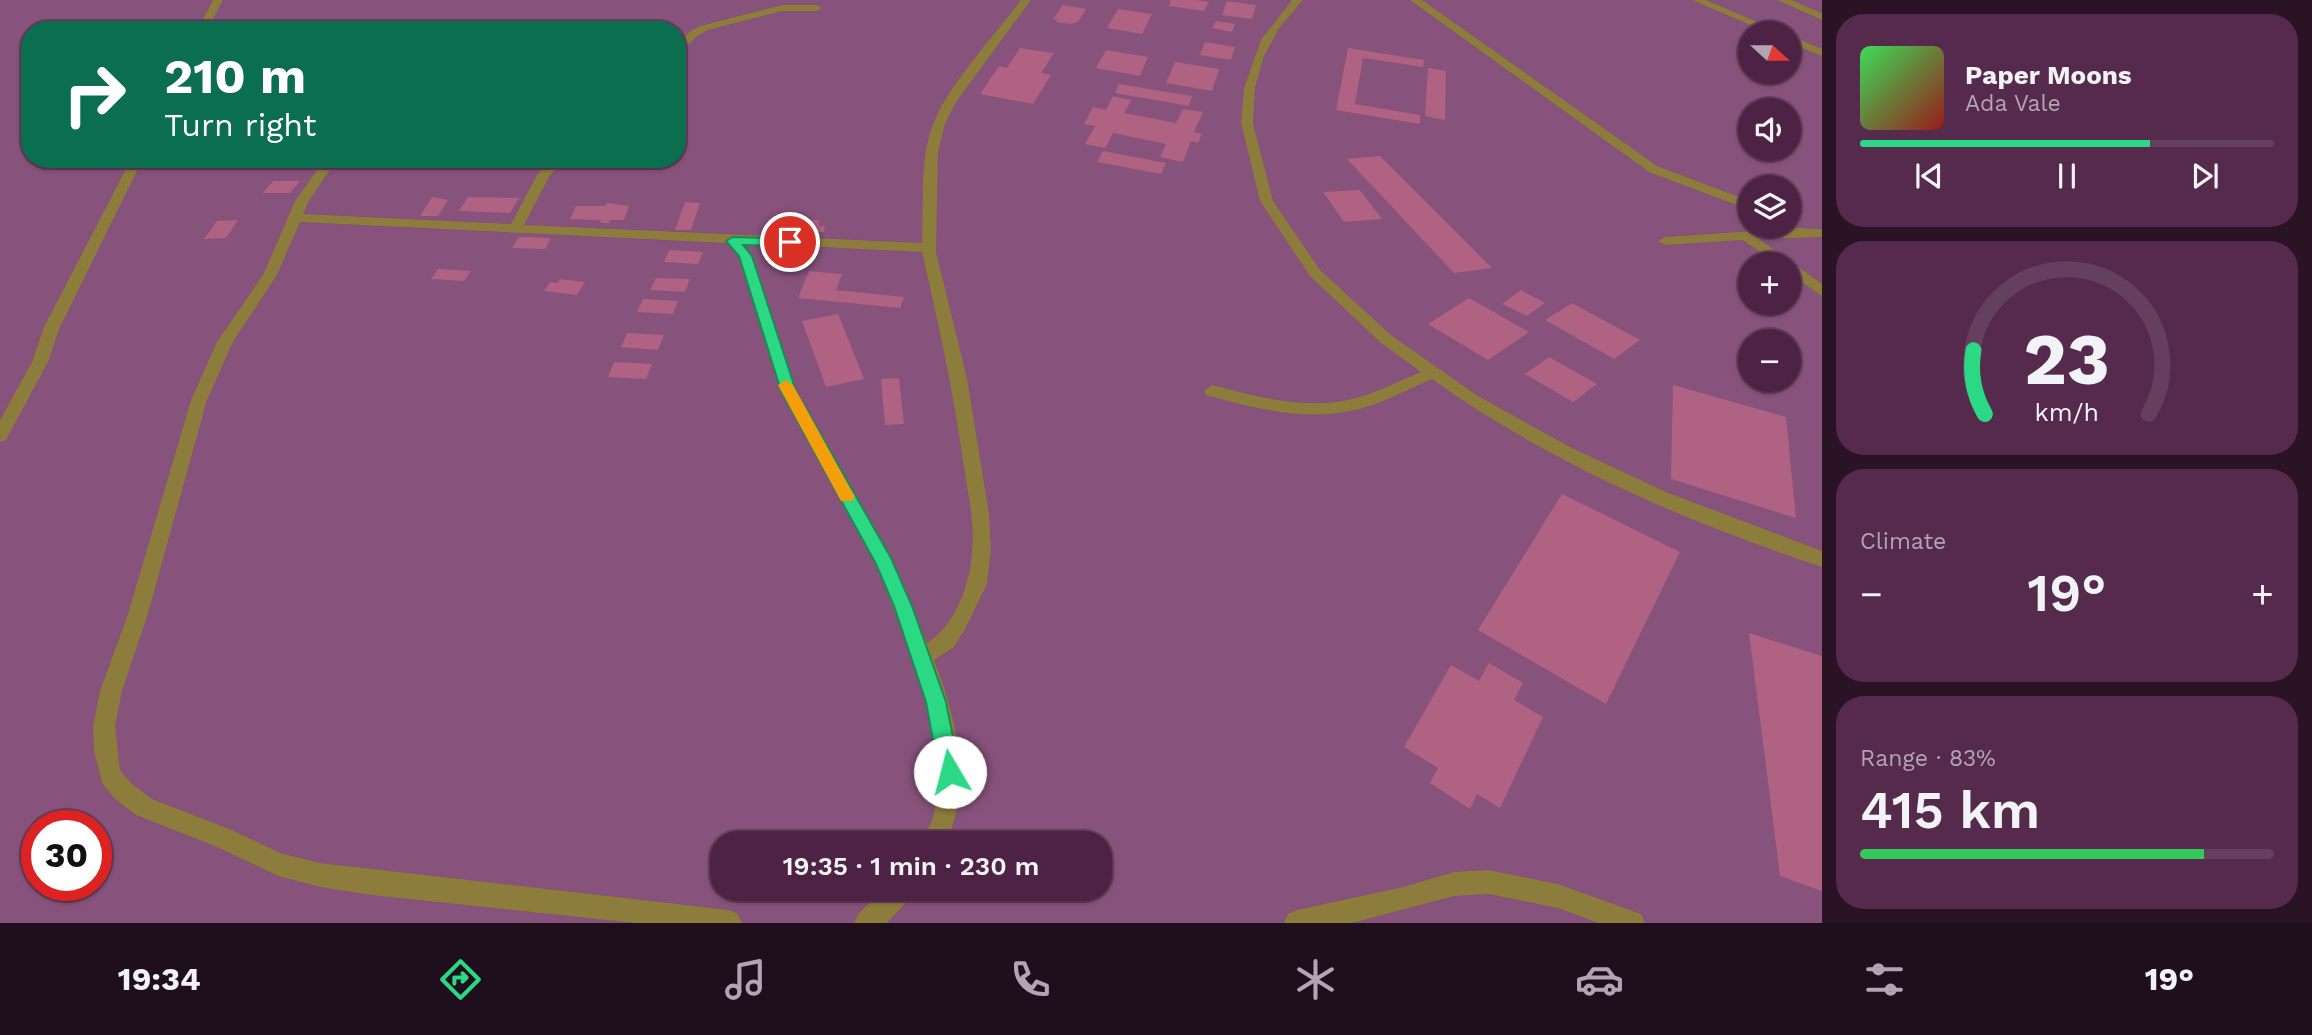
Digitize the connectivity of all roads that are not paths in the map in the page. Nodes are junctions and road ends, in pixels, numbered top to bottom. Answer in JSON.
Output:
{"nodes":[{"id":1,"x":218,"y":0,"type":"edge"},
{"id":2,"x":1026,"y":0,"type":"edge"},
{"id":3,"x":1298,"y":0,"type":"edge"},
{"id":4,"x":1415,"y":0,"type":"edge"},
{"id":5,"x":1698,"y":0,"type":"edge"},
{"id":6,"x":1782,"y":0,"type":"edge"},
{"id":7,"x":817,"y":8,"type":"dead end"},
{"id":8,"x":1822,"y":17,"type":"edge"},
{"id":9,"x":207,"y":21,"type":"edge"},
{"id":10,"x":1749,"y":21,"type":"edge"},
{"id":11,"x":686,"y":42,"type":"edge"},
{"id":12,"x":1801,"y":44,"type":"edge"},
{"id":13,"x":1822,"y":53,"type":"edge"},
{"id":14,"x":133,"y":168,"type":"edge"},
{"id":15,"x":325,"y":168,"type":"edge"},
{"id":16,"x":550,"y":168,"type":"edge"},
{"id":17,"x":1738,"y":201,"type":"edge"},
{"id":18,"x":296,"y":218,"type":"junction"},
{"id":19,"x":515,"y":229,"type":"junction"},
{"id":20,"x":1801,"y":230,"type":"edge"},
{"id":21,"x":1822,"y":233,"type":"edge"},
{"id":22,"x":1738,"y":235,"type":"edge"},
{"id":23,"x":1749,"y":238,"type":"edge"},
{"id":24,"x":1665,"y":240,"type":"dead end"},
{"id":25,"x":733,"y":241,"type":"junction"},
{"id":26,"x":929,"y":248,"type":"junction"},
{"id":27,"x":1769,"y":252,"type":"edge"},
{"id":28,"x":1801,"y":275,"type":"edge"},
{"id":29,"x":1822,"y":291,"type":"edge"},
{"id":30,"x":1432,"y":373,"type":"junction"},
{"id":31,"x":1212,"y":391,"type":"dead end"},
{"id":32,"x":0,"y":436,"type":"edge"},
{"id":33,"x":1822,"y":559,"type":"edge"},
{"id":34,"x":922,"y":656,"type":"junction"},
{"id":35,"x":939,"y":831,"type":"edge"},
{"id":36,"x":891,"y":901,"type":"edge"},
{"id":37,"x":729,"y":923,"type":"edge"},
{"id":38,"x":867,"y":923,"type":"edge"},
{"id":39,"x":1297,"y":923,"type":"edge"},
{"id":40,"x":1632,"y":923,"type":"edge"}],
"edges":[{"from":1,"to":9,"type":"street"},
{"from":2,"to":26,"type":"street"},
{"from":3,"to":30,"type":"street"},
{"from":4,"to":17,"type":"street"},
{"from":5,"to":10,"type":"street"},
{"from":6,"to":8,"type":"street"},
{"from":7,"to":11,"type":"street"},
{"from":12,"to":13,"type":"street"},
{"from":14,"to":32,"type":"street"},
{"from":15,"to":18,"type":"street"},
{"from":16,"to":19,"type":"street"},
{"from":18,"to":19,"type":"street"},
{"from":18,"to":37,"type":"street"},
{"from":19,"to":25,"type":"street"},
{"from":20,"to":21,"type":"street"},
{"from":22,"to":24,"type":"street"},
{"from":23,"to":27,"type":"street"},
{"from":25,"to":26,"type":"street"},
{"from":25,"to":34,"type":"street"},
{"from":26,"to":34,"type":"street"},
{"from":28,"to":29,"type":"street"},
{"from":30,"to":31,"type":"street"},
{"from":30,"to":33,"type":"street"},
{"from":34,"to":35,"type":"street"},
{"from":36,"to":38,"type":"street"},
{"from":39,"to":40,"type":"street"}]}
